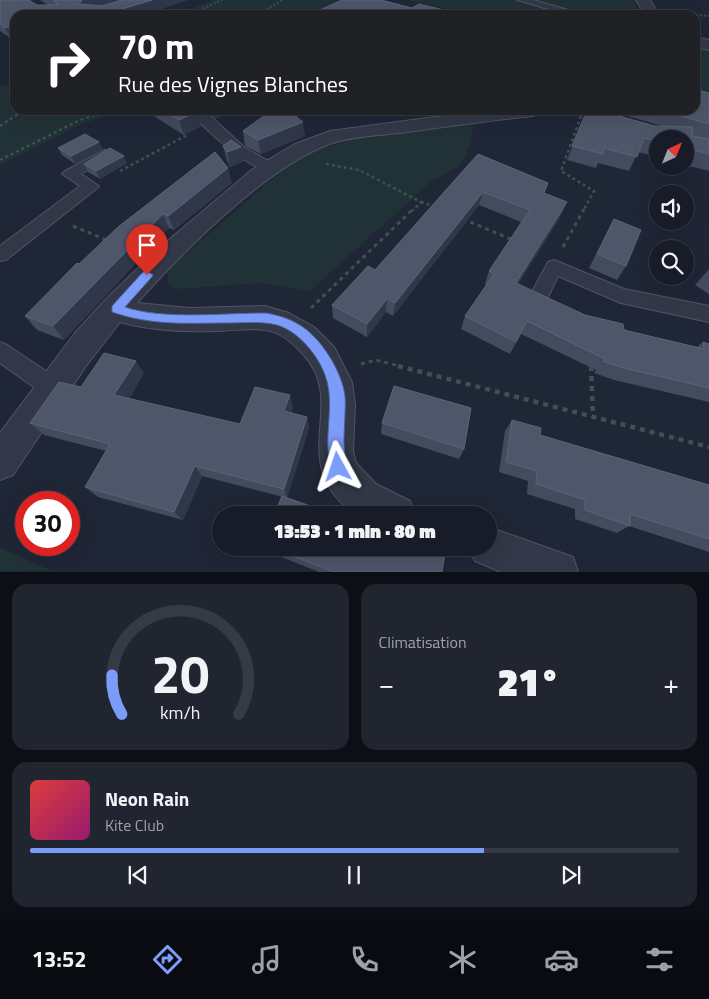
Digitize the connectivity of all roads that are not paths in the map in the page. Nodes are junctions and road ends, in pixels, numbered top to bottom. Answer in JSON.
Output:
{"nodes":[{"id":1,"x":522,"y":0,"type":"edge"},
{"id":2,"x":643,"y":0,"type":"edge"},
{"id":3,"x":561,"y":10,"type":"edge"},
{"id":4,"x":654,"y":10,"type":"edge"},
{"id":5,"x":202,"y":115,"type":"edge"},
{"id":6,"x":478,"y":115,"type":"edge"},
{"id":7,"x":105,"y":154,"type":"edge"},
{"id":8,"x":269,"y":167,"type":"junction"},
{"id":9,"x":0,"y":255,"type":"edge"},
{"id":10,"x":541,"y":292,"type":"edge"},
{"id":11,"x":116,"y":309,"type":"junction"},
{"id":12,"x":709,"y":314,"type":"edge"},
{"id":13,"x":0,"y":352,"type":"edge"},
{"id":14,"x":53,"y":388,"type":"junction"},
{"id":15,"x":0,"y":462,"type":"edge"},
{"id":16,"x":380,"y":506,"type":"edge"},
{"id":17,"x":497,"y":550,"type":"edge"},
{"id":18,"x":558,"y":572,"type":"edge"}],
"edges":[{"from":1,"to":3,"type":"lane"},
{"from":2,"to":4,"type":"street"},
{"from":5,"to":8,"type":"lane"},
{"from":6,"to":8,"type":"street"},
{"from":7,"to":9,"type":"lane"},
{"from":8,"to":11,"type":"street"},
{"from":10,"to":12,"type":"lane"},
{"from":11,"to":14,"type":"street"},
{"from":11,"to":16,"type":"street"},
{"from":13,"to":14,"type":"lane"},
{"from":14,"to":15,"type":"street"},
{"from":17,"to":18,"type":"street"}]}
